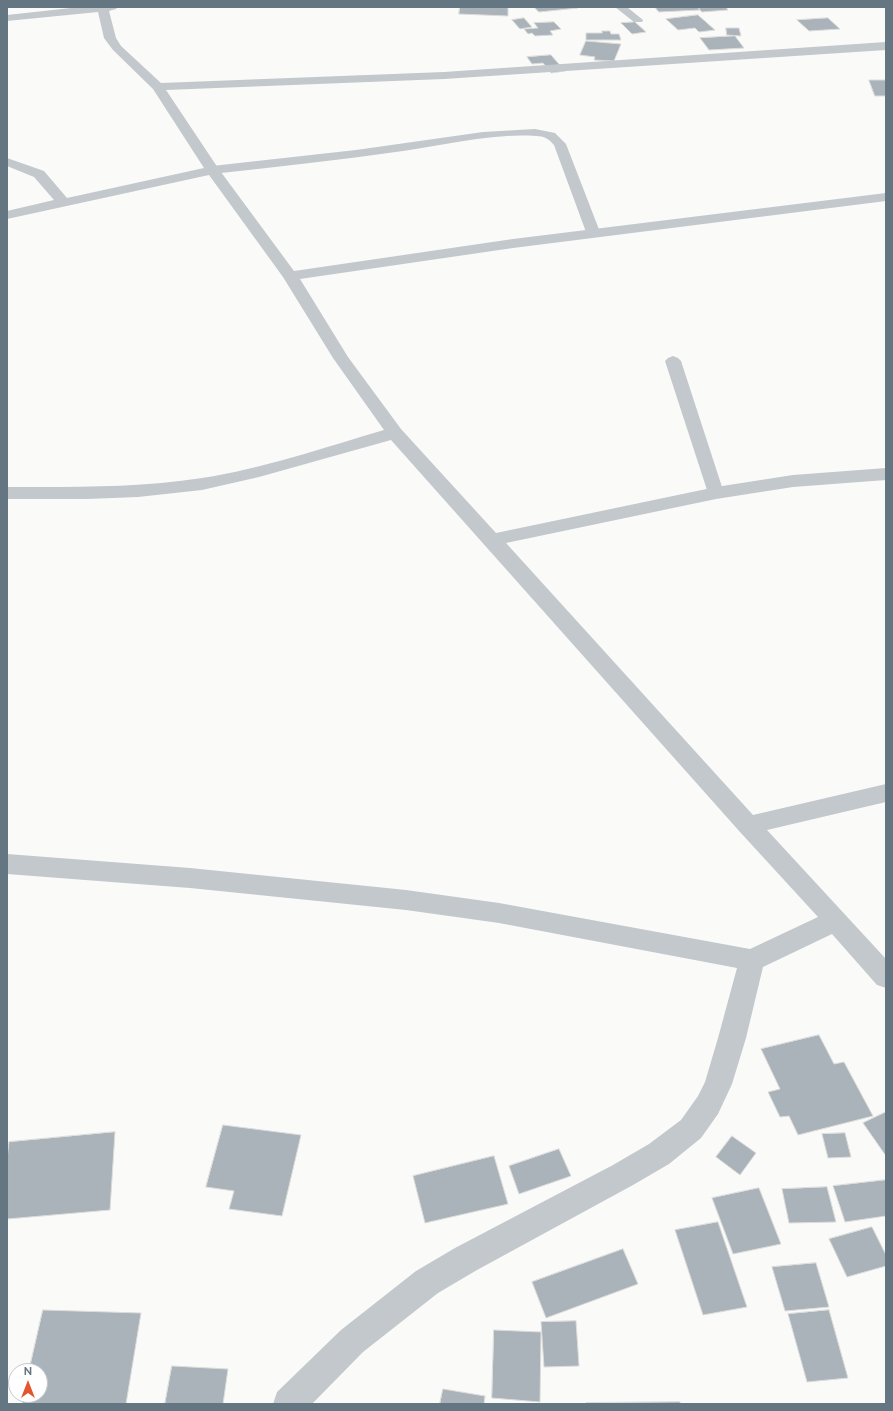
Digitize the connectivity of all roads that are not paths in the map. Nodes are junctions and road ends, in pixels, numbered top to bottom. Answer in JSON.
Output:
{"nodes":[{"id":1,"x":105,"y":7,"type":"edge"},
{"id":2,"x":620,"y":7,"type":"edge"},
{"id":3,"x":7,"y":18,"type":"edge"},
{"id":4,"x":638,"y":20,"type":"dead end"},
{"id":5,"x":886,"y":46,"type":"edge"},
{"id":6,"x":158,"y":88,"type":"junction"},
{"id":7,"x":7,"y":162,"type":"edge"},
{"id":8,"x":212,"y":170,"type":"junction"},
{"id":9,"x":886,"y":197,"type":"edge"},
{"id":10,"x":63,"y":202,"type":"junction"},
{"id":11,"x":7,"y":215,"type":"edge"},
{"id":12,"x":593,"y":232,"type":"junction"},
{"id":13,"x":290,"y":276,"type":"junction"},
{"id":14,"x":673,"y":360,"type":"dead end"},
{"id":15,"x":395,"y":433,"type":"junction"},
{"id":16,"x":886,"y":474,"type":"edge"},
{"id":17,"x":7,"y":493,"type":"edge"},
{"id":18,"x":716,"y":493,"type":"junction"},
{"id":19,"x":493,"y":540,"type":"junction"},
{"id":20,"x":886,"y":793,"type":"edge"},
{"id":21,"x":748,"y":825,"type":"junction"},
{"id":22,"x":7,"y":864,"type":"edge"},
{"id":23,"x":836,"y":920,"type":"junction"},
{"id":24,"x":752,"y":960,"type":"junction"},
{"id":25,"x":886,"y":977,"type":"edge"},
{"id":26,"x":289,"y":1404,"type":"edge"}],
"edges":[{"from":1,"to":3,"type":"street"},
{"from":1,"to":6,"type":"street"},
{"from":2,"to":4,"type":"lane"},
{"from":5,"to":6,"type":"street"},
{"from":6,"to":8,"type":"street"},
{"from":7,"to":10,"type":"street"},
{"from":8,"to":10,"type":"street"},
{"from":8,"to":12,"type":"lane"},
{"from":8,"to":13,"type":"street"},
{"from":9,"to":12,"type":"street"},
{"from":10,"to":11,"type":"street"},
{"from":12,"to":13,"type":"street"},
{"from":13,"to":15,"type":"street"},
{"from":14,"to":18,"type":"lane"},
{"from":15,"to":17,"type":"street"},
{"from":15,"to":19,"type":"street"},
{"from":16,"to":18,"type":"street"},
{"from":18,"to":19,"type":"street"},
{"from":19,"to":21,"type":"street"},
{"from":20,"to":21,"type":"street"},
{"from":21,"to":23,"type":"street"},
{"from":22,"to":24,"type":"street"},
{"from":23,"to":24,"type":"street"},
{"from":23,"to":25,"type":"street"},
{"from":24,"to":26,"type":"street"}]}
